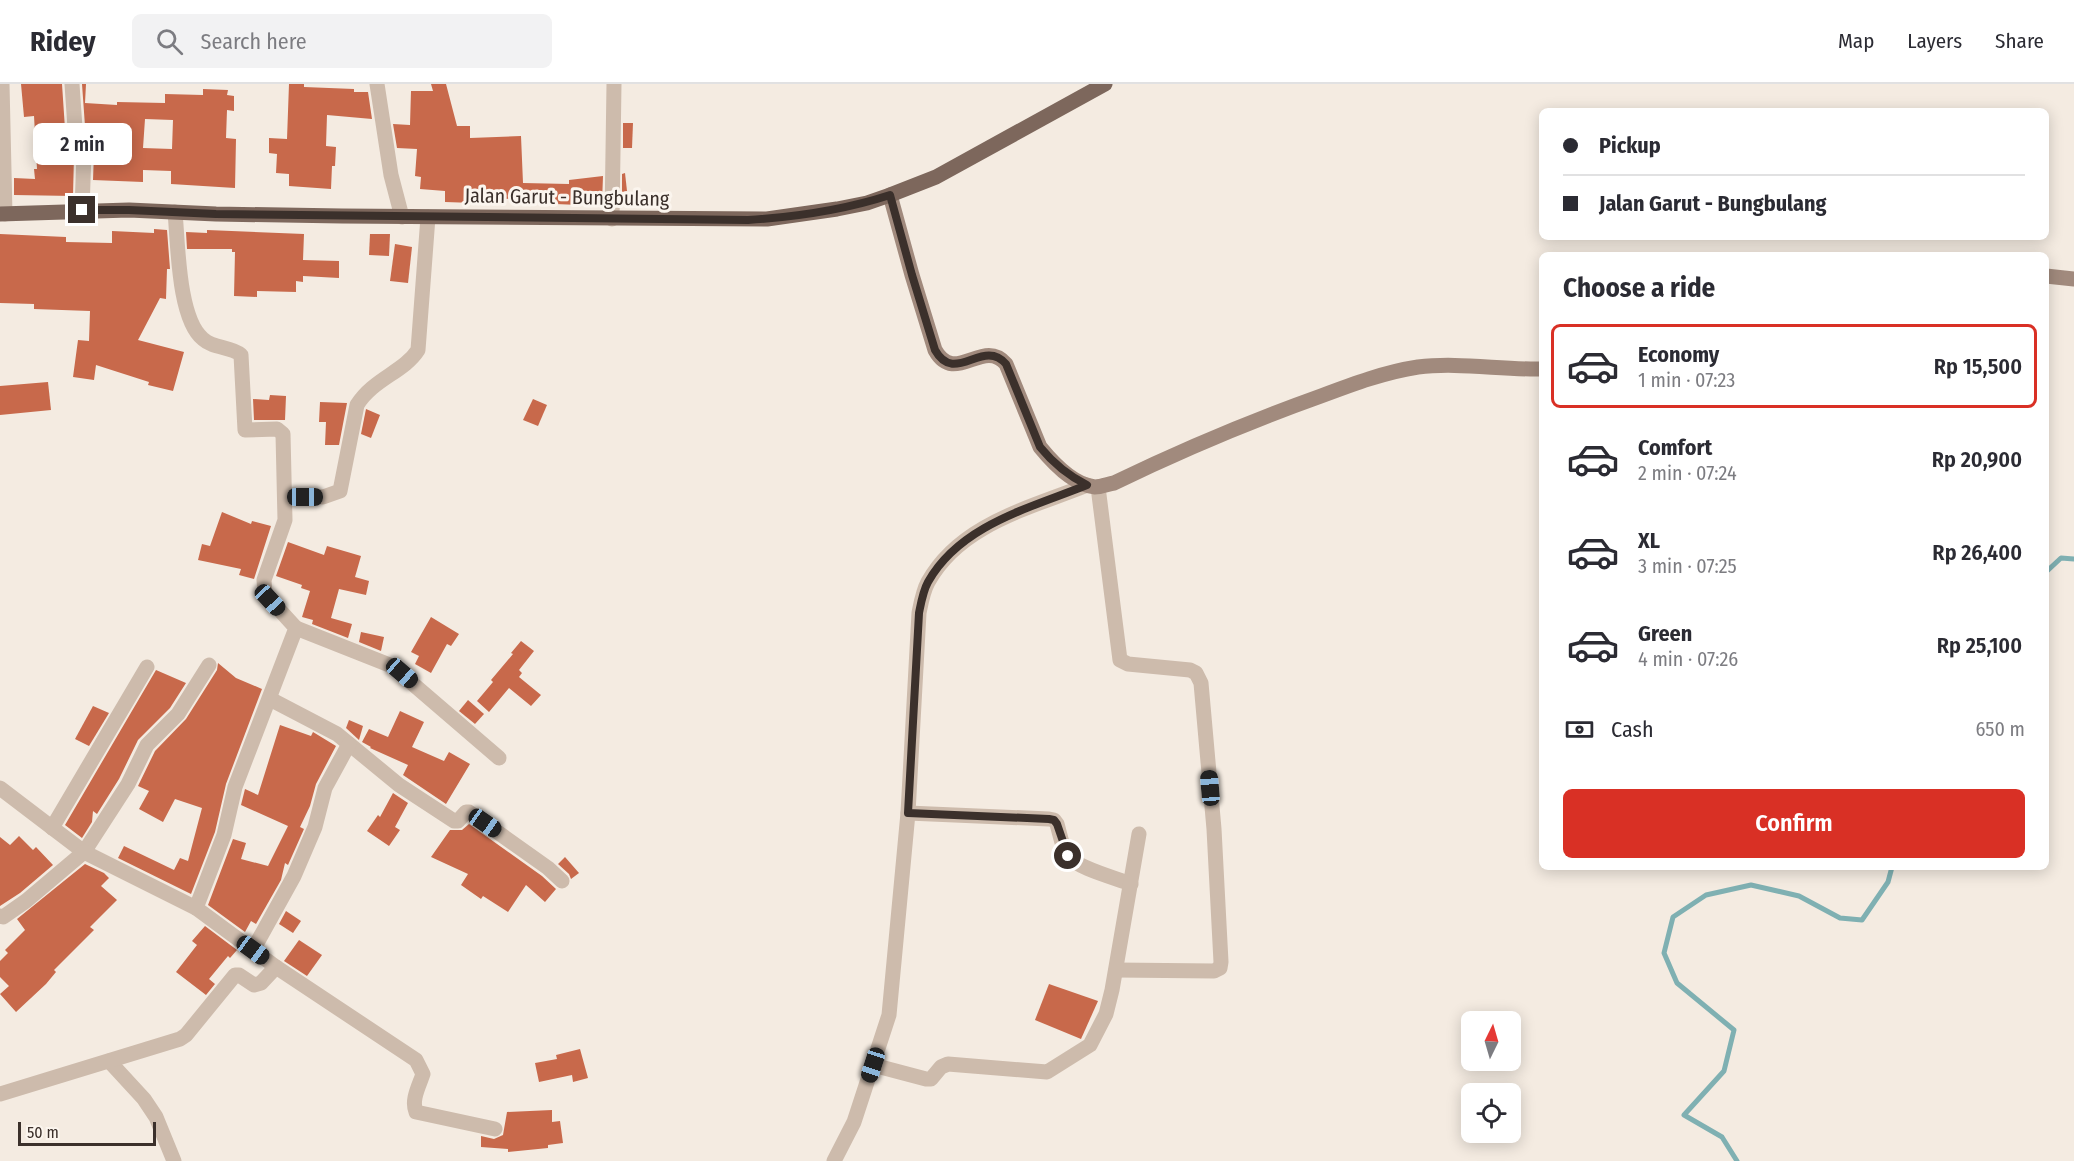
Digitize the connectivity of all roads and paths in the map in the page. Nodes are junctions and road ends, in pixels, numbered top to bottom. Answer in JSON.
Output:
{"nodes":[{"id":1,"x":2,"y":84,"type":"edge"},
{"id":2,"x":72,"y":84,"type":"edge"},
{"id":3,"x":377,"y":84,"type":"edge"},
{"id":4,"x":614,"y":84,"type":"edge"},
{"id":5,"x":1105,"y":84,"type":"edge"},
{"id":6,"x":890,"y":195,"type":"junction"},
{"id":7,"x":82,"y":210,"type":"junction"},
{"id":8,"x":176,"y":212,"type":"junction"},
{"id":9,"x":3,"y":214,"type":"edge"},
{"id":10,"x":428,"y":216,"type":"junction"},
{"id":11,"x":402,"y":217,"type":"junction"},
{"id":12,"x":612,"y":219,"type":"junction"},
{"id":13,"x":2049,"y":276,"type":"edge"},
{"id":14,"x":2074,"y":279,"type":"edge"},
{"id":15,"x":1539,"y":369,"type":"edge"},
{"id":16,"x":1092,"y":486,"type":"junction"},
{"id":17,"x":285,"y":495,"type":"junction"},
{"id":18,"x":297,"y":628,"type":"junction"},
{"id":19,"x":208,"y":665,"type":"dead end"},
{"id":20,"x":147,"y":666,"type":"dead end"},
{"id":21,"x":270,"y":699,"type":"junction"},
{"id":22,"x":349,"y":744,"type":"junction"},
{"id":23,"x":499,"y":758,"type":"dead end"},
{"id":24,"x":0,"y":788,"type":"edge"},
{"id":25,"x":908,"y":813,"type":"junction"},
{"id":26,"x":52,"y":828,"type":"junction"},
{"id":27,"x":1139,"y":834,"type":"dead end"},
{"id":28,"x":84,"y":852,"type":"junction"},
{"id":29,"x":562,"y":881,"type":"dead end"},
{"id":30,"x":1131,"y":884,"type":"junction"},
{"id":31,"x":196,"y":908,"type":"junction"},
{"id":32,"x":0,"y":916,"type":"edge"},
{"id":33,"x":253,"y":950,"type":"junction"},
{"id":34,"x":276,"y":967,"type":"junction"},
{"id":35,"x":1116,"y":970,"type":"junction"},
{"id":36,"x":109,"y":1061,"type":"junction"},
{"id":37,"x":873,"y":1065,"type":"junction"},
{"id":38,"x":0,"y":1094,"type":"edge"},
{"id":39,"x":495,"y":1129,"type":"dead end"},
{"id":40,"x":174,"y":1161,"type":"edge"},
{"id":41,"x":834,"y":1161,"type":"edge"}],
"edges":[{"from":1,"to":9,"type":"street"},
{"from":2,"to":7,"type":"street"},
{"from":3,"to":11,"type":"street"},
{"from":4,"to":12,"type":"street"},
{"from":5,"to":6,"type":"main road","name":"Jalan Garut - Bungbulang"},
{"from":6,"to":12,"type":"main road","name":"Jalan Garut - Bungbulang"},
{"from":6,"to":16,"type":"street"},
{"from":7,"to":8,"type":"main road","name":"Jalan Garut - Bungbulang"},
{"from":7,"to":9,"type":"main road","name":"Jalan Garut - Bungbulang"},
{"from":8,"to":11,"type":"main road","name":"Jalan Garut - Bungbulang"},
{"from":8,"to":17,"type":"street"},
{"from":10,"to":11,"type":"main road","name":"Jalan Garut - Bungbulang"},
{"from":10,"to":12,"type":"main road","name":"Jalan Garut - Bungbulang"},
{"from":10,"to":17,"type":"street"},
{"from":13,"to":14,"type":"street"},
{"from":15,"to":16,"type":"street"},
{"from":16,"to":25,"type":"street"},
{"from":16,"to":35,"type":"street"},
{"from":17,"to":18,"type":"street"},
{"from":18,"to":21,"type":"street"},
{"from":18,"to":23,"type":"street"},
{"from":19,"to":28,"type":"street"},
{"from":20,"to":26,"type":"street"},
{"from":21,"to":22,"type":"street"},
{"from":21,"to":31,"type":"street"},
{"from":22,"to":29,"type":"street"},
{"from":22,"to":33,"type":"street"},
{"from":24,"to":26,"type":"street"},
{"from":25,"to":30,"type":"street"},
{"from":25,"to":37,"type":"street"},
{"from":26,"to":28,"type":"street"},
{"from":27,"to":30,"type":"street"},
{"from":28,"to":31,"type":"street"},
{"from":28,"to":32,"type":"street"},
{"from":30,"to":35,"type":"street"},
{"from":31,"to":33,"type":"street"},
{"from":33,"to":34,"type":"street"},
{"from":34,"to":36,"type":"street"},
{"from":34,"to":39,"type":"street"},
{"from":35,"to":37,"type":"street"},
{"from":36,"to":38,"type":"street"},
{"from":36,"to":40,"type":"street"},
{"from":37,"to":41,"type":"street"}]}
